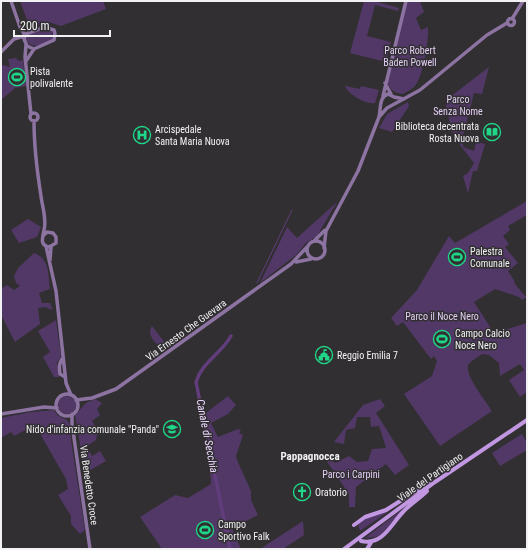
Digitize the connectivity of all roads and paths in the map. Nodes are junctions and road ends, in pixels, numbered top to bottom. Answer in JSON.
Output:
{"nodes":[{"id":1,"x":11,"y":1,"type":"edge"},
{"id":2,"x":406,"y":1,"type":"edge"},
{"id":3,"x":523,"y":1,"type":"edge"},
{"id":4,"x":19,"y":23,"type":"junction"},
{"id":5,"x":28,"y":32,"type":"junction"},
{"id":6,"x":25,"y":35,"type":"junction"},
{"id":7,"x":16,"y":38,"type":"junction"},
{"id":8,"x":25,"y":43,"type":"junction"},
{"id":9,"x":34,"y":49,"type":"junction"},
{"id":10,"x":1,"y":52,"type":"edge"},
{"id":11,"x":26,"y":62,"type":"junction"},
{"id":12,"x":385,"y":82,"type":"junction"},
{"id":13,"x":383,"y":96,"type":"junction"},
{"id":14,"x":393,"y":96,"type":"junction"},
{"id":15,"x":406,"y":99,"type":"junction"},
{"id":16,"x":381,"y":104,"type":"junction"},
{"id":17,"x":394,"y":104,"type":"junction"},
{"id":18,"x":387,"y":108,"type":"junction"},
{"id":19,"x":31,"y":114,"type":"junction"},
{"id":20,"x":379,"y":117,"type":"junction"},
{"id":21,"x":34,"y":121,"type":"junction"},
{"id":22,"x":45,"y":223,"type":"junction"},
{"id":23,"x":328,"y":226,"type":"junction"},
{"id":24,"x":51,"y":232,"type":"junction"},
{"id":25,"x":43,"y":236,"type":"junction"},
{"id":26,"x":312,"y":241,"type":"junction"},
{"id":27,"x":46,"y":246,"type":"junction"},
{"id":28,"x":51,"y":247,"type":"junction"},
{"id":29,"x":307,"y":247,"type":"junction"},
{"id":30,"x":324,"y":248,"type":"junction"},
{"id":31,"x":311,"y":259,"type":"junction"},
{"id":32,"x":50,"y":262,"type":"junction"},
{"id":33,"x":292,"y":264,"type":"junction"},
{"id":34,"x":66,"y":382,"type":"junction"},
{"id":35,"x":64,"y":395,"type":"junction"},
{"id":36,"x":71,"y":395,"type":"junction"},
{"id":37,"x":76,"y":400,"type":"junction"},
{"id":38,"x":86,"y":400,"type":"junction"},
{"id":39,"x":57,"y":402,"type":"junction"},
{"id":40,"x":78,"y":404,"type":"junction"},
{"id":41,"x":44,"y":407,"type":"junction"},
{"id":42,"x":57,"y":408,"type":"junction"},
{"id":43,"x":1,"y":414,"type":"edge"},
{"id":44,"x":72,"y":414,"type":"junction"},
{"id":45,"x":67,"y":416,"type":"junction"},
{"id":46,"x":527,"y":420,"type":"edge"},
{"id":47,"x":72,"y":424,"type":"junction"},
{"id":48,"x":439,"y":479,"type":"junction"},
{"id":49,"x":435,"y":482,"type":"junction"},
{"id":50,"x":354,"y":525,"type":"dead end"},
{"id":51,"x":362,"y":540,"type":"dead end"},
{"id":52,"x":373,"y":540,"type":"junction"},
{"id":53,"x":90,"y":549,"type":"edge"},
{"id":54,"x":344,"y":549,"type":"edge"},
{"id":55,"x":368,"y":549,"type":"edge"}],
"edges":[{"from":1,"to":4,"type":"street"},
{"from":2,"to":12,"type":"street"},
{"from":3,"to":15,"type":"street"},
{"from":4,"to":5,"type":"street"},
{"from":4,"to":6,"type":"street"},
{"from":5,"to":6,"type":"street"},
{"from":5,"to":9,"type":"street"},
{"from":6,"to":7,"type":"street"},
{"from":6,"to":8,"type":"street"},
{"from":7,"to":8,"type":"street"},
{"from":7,"to":10,"type":"street"},
{"from":8,"to":9,"type":"street"},
{"from":8,"to":11,"type":"street"},
{"from":9,"to":11,"type":"street"},
{"from":11,"to":19,"type":"street"},
{"from":12,"to":13,"type":"street"},
{"from":12,"to":14,"type":"street"},
{"from":13,"to":14,"type":"street"},
{"from":13,"to":16,"type":"street"},
{"from":14,"to":15,"type":"street"},
{"from":14,"to":17,"type":"street"},
{"from":15,"to":17,"type":"street"},
{"from":16,"to":18,"type":"street"},
{"from":16,"to":20,"type":"street"},
{"from":17,"to":18,"type":"street"},
{"from":18,"to":20,"type":"street"},
{"from":19,"to":21,"type":"street"},
{"from":19,"to":21,"type":"street"},
{"from":20,"to":23,"type":"street"},
{"from":21,"to":22,"type":"street"},
{"from":22,"to":24,"type":"street"},
{"from":22,"to":25,"type":"street"},
{"from":23,"to":26,"type":"street"},
{"from":23,"to":30,"type":"street"},
{"from":24,"to":25,"type":"street"},
{"from":24,"to":28,"type":"street"},
{"from":25,"to":27,"type":"street"},
{"from":26,"to":29,"type":"street"},
{"from":26,"to":30,"type":"street"},
{"from":27,"to":28,"type":"street"},
{"from":27,"to":32,"type":"street"},
{"from":28,"to":32,"type":"street"},
{"from":29,"to":31,"type":"street"},
{"from":29,"to":33,"type":"street","name":"Via Ernesto Che Guevara"},
{"from":30,"to":31,"type":"street"},
{"from":31,"to":33,"type":"street","name":"Via Ernesto Che Guevara"},
{"from":32,"to":34,"type":"street"},
{"from":33,"to":38,"type":"street","name":"Via Ernesto Che Guevara"},
{"from":34,"to":35,"type":"street"},
{"from":34,"to":36,"type":"street"},
{"from":35,"to":36,"type":"street"},
{"from":35,"to":39,"type":"street"},
{"from":36,"to":37,"type":"street"},
{"from":37,"to":38,"type":"street","name":"Via Ernesto Che Guevara"},
{"from":37,"to":40,"type":"street"},
{"from":38,"to":40,"type":"street","name":"Via Ernesto Che Guevara"},
{"from":39,"to":41,"type":"street"},
{"from":39,"to":42,"type":"street"},
{"from":40,"to":44,"type":"street"},
{"from":41,"to":42,"type":"street"},
{"from":41,"to":43,"type":"street"},
{"from":42,"to":45,"type":"street"},
{"from":44,"to":45,"type":"street"},
{"from":44,"to":47,"type":"street","name":"Via Benedetto Croce"},
{"from":45,"to":47,"type":"street","name":"Via Benedetto Croce"},
{"from":46,"to":48,"type":"main road","name":"Viale del Partigiano"},
{"from":47,"to":53,"type":"street","name":"Via Benedetto Croce"},
{"from":48,"to":49,"type":"main road","name":"Viale del Partigiano"},
{"from":48,"to":52,"type":"main road"},
{"from":49,"to":50,"type":"main road"},
{"from":49,"to":54,"type":"main road","name":"Viale del Partigiano"},
{"from":51,"to":52,"type":"main road"},
{"from":52,"to":55,"type":"main road"}]}
